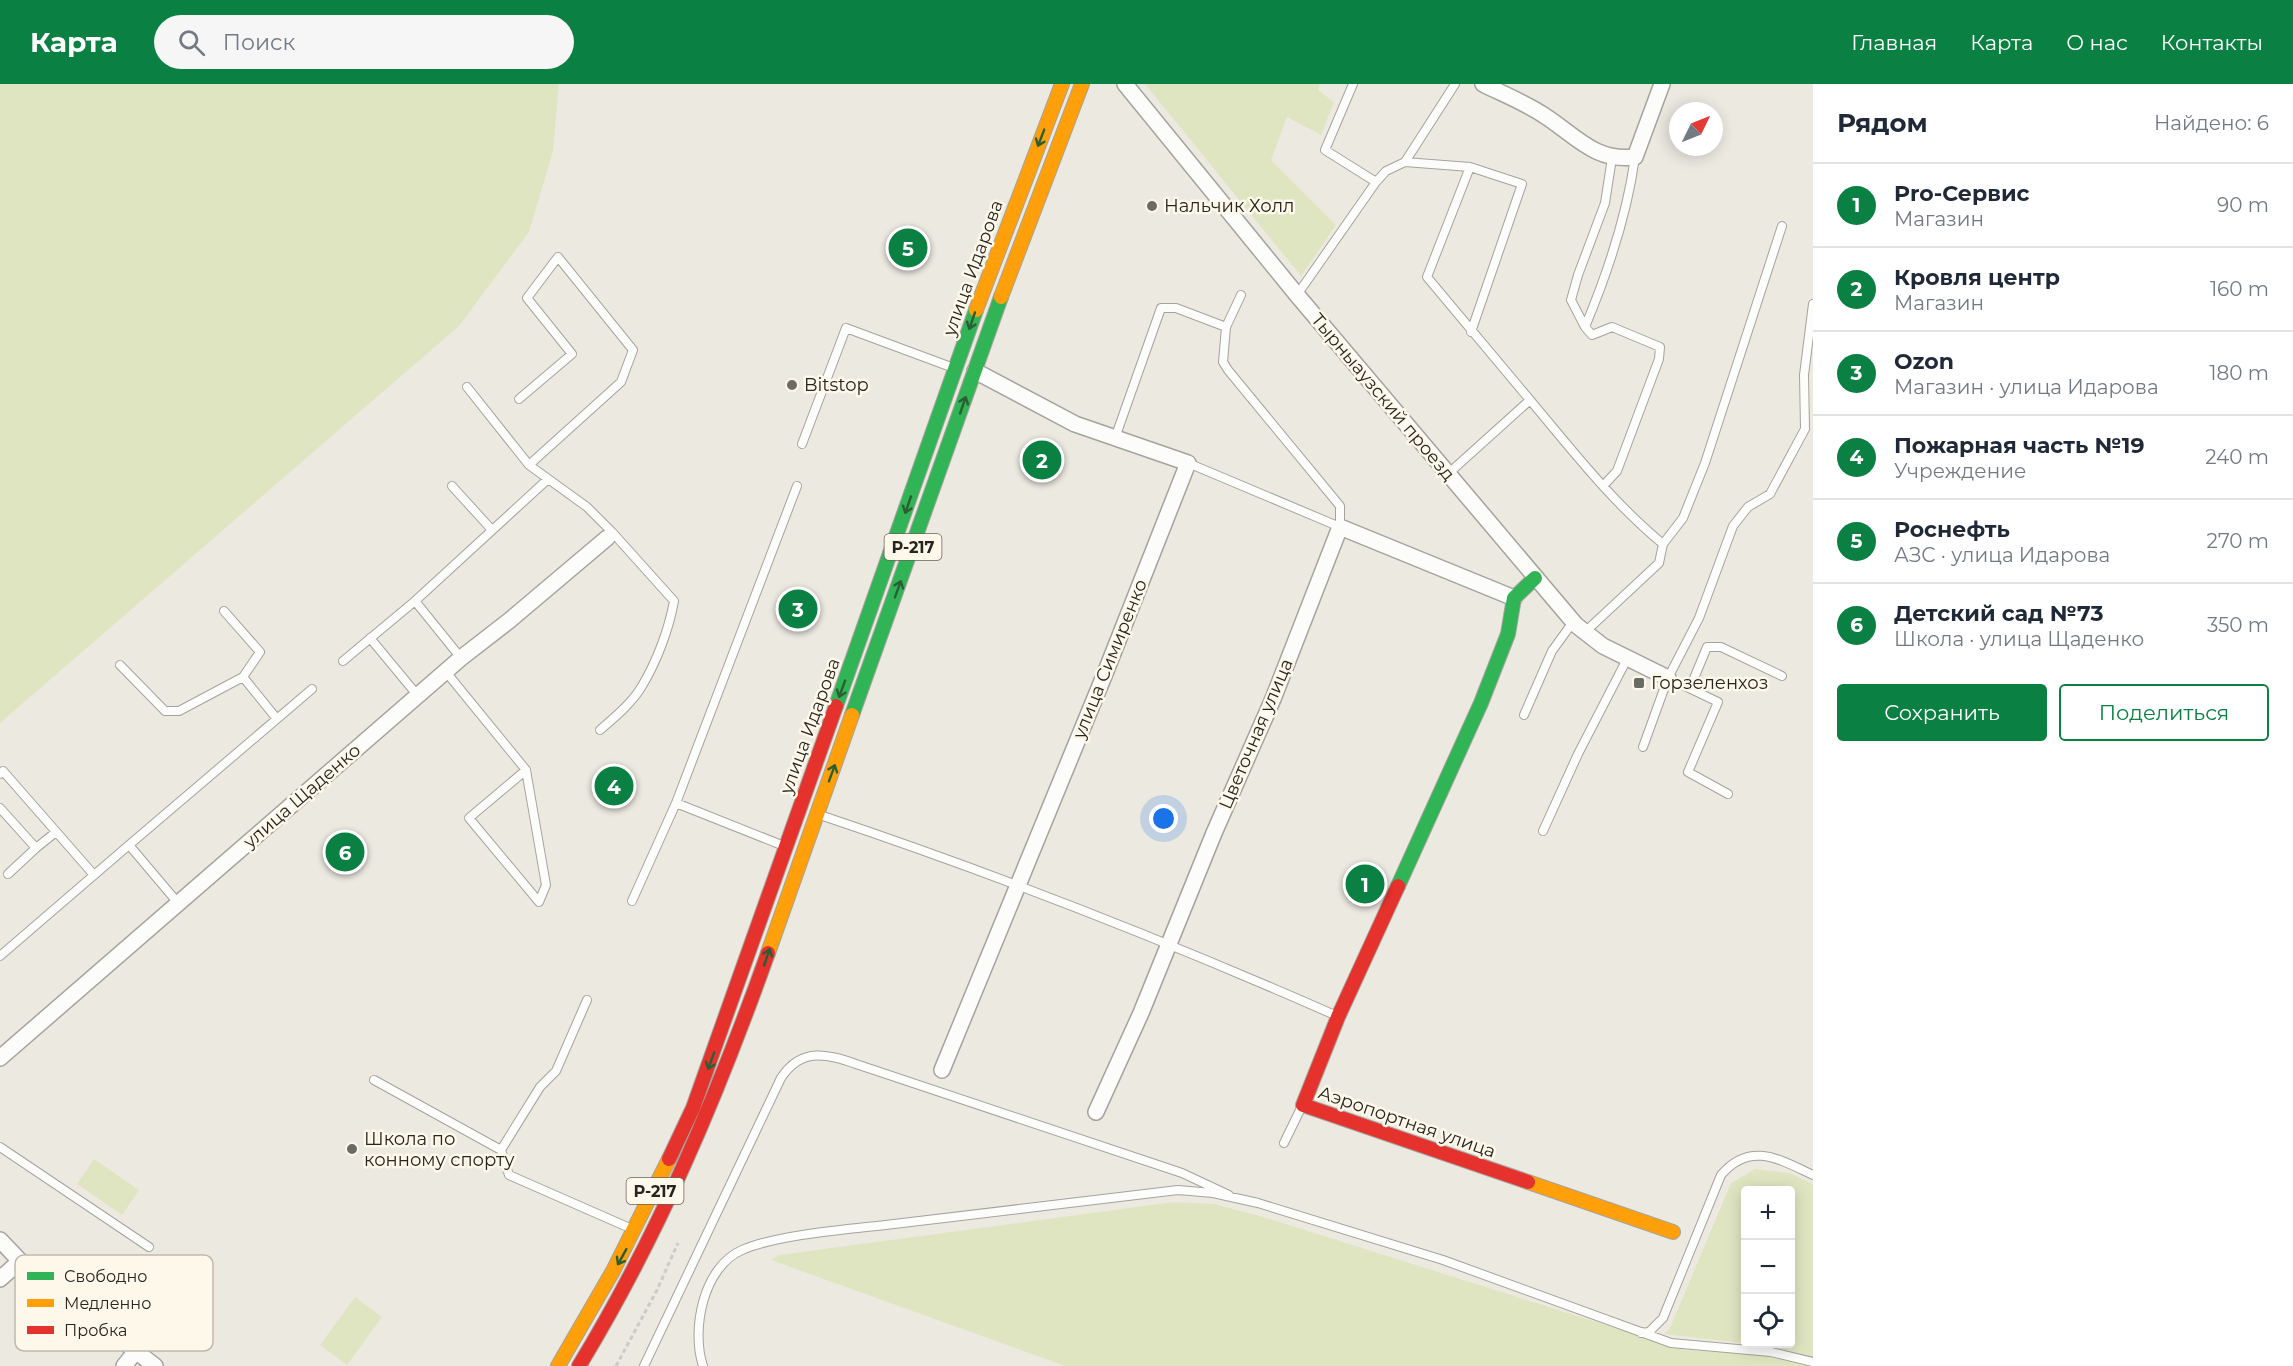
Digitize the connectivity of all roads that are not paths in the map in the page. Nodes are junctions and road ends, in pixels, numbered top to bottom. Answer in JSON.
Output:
{"nodes":[{"id":1,"x":1062,"y":84,"type":"edge"},
{"id":2,"x":1082,"y":84,"type":"edge"},
{"id":3,"x":1125,"y":84,"type":"edge"},
{"id":4,"x":1353,"y":84,"type":"edge"},
{"id":5,"x":1455,"y":84,"type":"edge"},
{"id":6,"x":1483,"y":84,"type":"edge"},
{"id":7,"x":1662,"y":84,"type":"edge"},
{"id":8,"x":1635,"y":157,"type":"junction"},
{"id":9,"x":1612,"y":158,"type":"junction"},
{"id":10,"x":1405,"y":162,"type":"junction"},
{"id":11,"x":1470,"y":167,"type":"junction"},
{"id":12,"x":1376,"y":182,"type":"junction"},
{"id":13,"x":1782,"y":226,"type":"dead end"},
{"id":14,"x":1241,"y":295,"type":"dead end"},
{"id":15,"x":1297,"y":295,"type":"junction"},
{"id":16,"x":1813,"y":304,"type":"edge"},
{"id":17,"x":1226,"y":327,"type":"junction"},
{"id":18,"x":1585,"y":327,"type":"junction"},
{"id":19,"x":1471,"y":332,"type":"junction"},
{"id":20,"x":1809,"y":366,"type":"edge"},
{"id":21,"x":955,"y":369,"type":"junction"},
{"id":22,"x":975,"y":371,"type":"junction"},
{"id":23,"x":467,"y":387,"type":"dead end"},
{"id":24,"x":519,"y":399,"type":"dead end"},
{"id":25,"x":1530,"y":400,"type":"junction"},
{"id":26,"x":1115,"y":438,"type":"junction"},
{"id":27,"x":802,"y":444,"type":"dead end"},
{"id":28,"x":1188,"y":463,"type":"junction"},
{"id":29,"x":529,"y":465,"type":"junction"},
{"id":30,"x":1449,"y":473,"type":"junction"},
{"id":31,"x":548,"y":479,"type":"junction"},
{"id":32,"x":452,"y":486,"type":"dead end"},
{"id":33,"x":797,"y":486,"type":"dead end"},
{"id":34,"x":1603,"y":486,"type":"junction"},
{"id":35,"x":1340,"y":527,"type":"junction"},
{"id":36,"x":492,"y":530,"type":"junction"},
{"id":37,"x":609,"y":535,"type":"junction"},
{"id":38,"x":1663,"y":544,"type":"junction"},
{"id":39,"x":1535,"y":578,"type":"junction"},
{"id":40,"x":1514,"y":598,"type":"junction"},
{"id":41,"x":414,"y":601,"type":"junction"},
{"id":42,"x":224,"y":611,"type":"dead end"},
{"id":43,"x":1579,"y":627,"type":"junction"},
{"id":44,"x":370,"y":638,"type":"junction"},
{"id":45,"x":461,"y":658,"type":"junction"},
{"id":46,"x":1627,"y":659,"type":"junction"},
{"id":47,"x":343,"y":661,"type":"dead end"},
{"id":48,"x":120,"y":665,"type":"dead end"},
{"id":49,"x":446,"y":672,"type":"junction"},
{"id":50,"x":1782,"y":676,"type":"dead end"},
{"id":51,"x":243,"y":677,"type":"junction"},
{"id":52,"x":1668,"y":678,"type":"junction"},
{"id":53,"x":1690,"y":688,"type":"junction"},
{"id":54,"x":312,"y":689,"type":"dead end"},
{"id":55,"x":418,"y":696,"type":"junction"},
{"id":56,"x":1524,"y":715,"type":"dead end"},
{"id":57,"x":277,"y":719,"type":"junction"},
{"id":58,"x":600,"y":730,"type":"dead end"},
{"id":59,"x":1643,"y":747,"type":"dead end"},
{"id":60,"x":526,"y":770,"type":"junction"},
{"id":61,"x":0,"y":774,"type":"edge"},
{"id":62,"x":1728,"y":794,"type":"dead end"},
{"id":63,"x":676,"y":803,"type":"junction"},
{"id":64,"x":0,"y":808,"type":"edge"},
{"id":65,"x":817,"y":814,"type":"junction"},
{"id":66,"x":1543,"y":831,"type":"dead end"},
{"id":67,"x":56,"y":832,"type":"junction"},
{"id":68,"x":129,"y":845,"type":"junction"},
{"id":69,"x":786,"y":847,"type":"junction"},
{"id":70,"x":36,"y":848,"type":"junction"},
{"id":71,"x":8,"y":874,"type":"dead end"},
{"id":72,"x":94,"y":875,"type":"junction"},
{"id":73,"x":1019,"y":884,"type":"junction"},
{"id":74,"x":632,"y":901,"type":"dead end"},
{"id":75,"x":178,"y":903,"type":"junction"},
{"id":76,"x":1171,"y":944,"type":"junction"},
{"id":77,"x":0,"y":956,"type":"edge"},
{"id":78,"x":587,"y":1000,"type":"dead end"},
{"id":79,"x":1338,"y":1017,"type":"junction"},
{"id":80,"x":0,"y":1058,"type":"edge"},
{"id":81,"x":942,"y":1070,"type":"dead end"},
{"id":82,"x":374,"y":1080,"type":"dead end"},
{"id":83,"x":1303,"y":1105,"type":"junction"},
{"id":84,"x":1096,"y":1112,"type":"dead end"},
{"id":85,"x":1284,"y":1143,"type":"dead end"},
{"id":86,"x":0,"y":1147,"type":"edge"},
{"id":87,"x":501,"y":1150,"type":"junction"},
{"id":88,"x":1813,"y":1175,"type":"edge"},
{"id":89,"x":1231,"y":1197,"type":"junction"},
{"id":90,"x":636,"y":1230,"type":"junction"},
{"id":91,"x":1673,"y":1232,"type":"dead end"},
{"id":92,"x":0,"y":1240,"type":"edge"},
{"id":93,"x":149,"y":1247,"type":"dead end"},
{"id":94,"x":15,"y":1256,"type":"edge"},
{"id":95,"x":15,"y":1266,"type":"edge"},
{"id":96,"x":0,"y":1279,"type":"edge"},
{"id":97,"x":1639,"y":1333,"type":"junction"},
{"id":98,"x":136,"y":1351,"type":"joint"},
{"id":99,"x":1813,"y":1362,"type":"edge"},
{"id":100,"x":124,"y":1366,"type":"edge"},
{"id":101,"x":155,"y":1366,"type":"edge"},
{"id":102,"x":558,"y":1366,"type":"edge"},
{"id":103,"x":579,"y":1366,"type":"edge"},
{"id":104,"x":644,"y":1366,"type":"edge"},
{"id":105,"x":703,"y":1366,"type":"edge"}],
"edges":[{"from":1,"to":21,"type":"main road","name":"улица Идарова","number":"Р-217","one_way":true},
{"from":2,"to":22,"type":"main road","name":"улица Идарова","number":"Р-217"},
{"from":3,"to":15,"type":"street","name":"Тырныаузский проезд"},
{"from":4,"to":12,"type":"lane"},
{"from":5,"to":10,"type":"lane"},
{"from":6,"to":9,"type":"street"},
{"from":7,"to":8,"type":"street"},
{"from":8,"to":9,"type":"street"},
{"from":8,"to":18,"type":"lane"},
{"from":9,"to":18,"type":"lane"},
{"from":10,"to":11,"type":"lane"},
{"from":10,"to":12,"type":"lane"},
{"from":11,"to":19,"type":"lane"},
{"from":11,"to":19,"type":"lane"},
{"from":12,"to":15,"type":"lane"},
{"from":13,"to":38,"type":"lane"},
{"from":14,"to":17,"type":"lane"},
{"from":15,"to":30,"type":"street","name":"Тырныаузский проезд"},
{"from":16,"to":20,"type":"lane"},
{"from":17,"to":26,"type":"lane"},
{"from":17,"to":35,"type":"lane"},
{"from":18,"to":34,"type":"lane"},
{"from":19,"to":25,"type":"lane"},
{"from":20,"to":52,"type":"lane"},
{"from":21,"to":27,"type":"lane"},
{"from":21,"to":69,"type":"main road","name":"улица Идарова","number":"Р-217","one_way":true},
{"from":22,"to":26,"type":"street"},
{"from":65,"to":22,"type":"main road","name":"улица Идарова","number":"Р-217","one_way":true},
{"from":23,"to":29,"type":"lane"},
{"from":24,"to":29,"type":"lane"},
{"from":25,"to":30,"type":"lane"},
{"from":25,"to":34,"type":"lane"},
{"from":26,"to":28,"type":"street"},
{"from":28,"to":35,"type":"lane"},
{"from":28,"to":73,"type":"street","name":"улица Симиренко"},
{"from":29,"to":31,"type":"lane"},
{"from":30,"to":39,"type":"street","name":"Тырныаузский проезд"},
{"from":31,"to":36,"type":"lane"},
{"from":31,"to":37,"type":"lane"},
{"from":32,"to":36,"type":"lane"},
{"from":33,"to":63,"type":"lane"},
{"from":34,"to":38,"type":"lane"},
{"from":35,"to":40,"type":"street"},
{"from":35,"to":76,"type":"street","name":"Цветочная улица"},
{"from":36,"to":41,"type":"lane"},
{"from":37,"to":45,"type":"street","name":"улица Щаденко"},
{"from":37,"to":58,"type":"lane"},
{"from":38,"to":43,"type":"lane"},
{"from":39,"to":40,"type":"main road"},
{"from":39,"to":43,"type":"street","name":"Тырныаузский проезд"},
{"from":40,"to":79,"type":"main road","name":"Аэропортная улица"},
{"from":41,"to":44,"type":"lane"},
{"from":41,"to":45,"type":"lane"},
{"from":42,"to":51,"type":"lane"},
{"from":43,"to":46,"type":"street","name":"Тырныаузский проезд"},
{"from":43,"to":56,"type":"lane"},
{"from":44,"to":47,"type":"lane"},
{"from":44,"to":55,"type":"lane"},
{"from":45,"to":49,"type":"street","name":"улица Щаденко"},
{"from":46,"to":52,"type":"street","name":"Тырныаузский проезд"},
{"from":46,"to":66,"type":"lane"},
{"from":48,"to":51,"type":"lane"},
{"from":49,"to":55,"type":"street","name":"улица Щаденко"},
{"from":49,"to":60,"type":"lane"},
{"from":50,"to":53,"type":"lane"},
{"from":51,"to":57,"type":"lane"},
{"from":52,"to":53,"type":"lane"},
{"from":52,"to":59,"type":"lane"},
{"from":53,"to":62,"type":"lane"},
{"from":54,"to":57,"type":"lane"},
{"from":55,"to":75,"type":"street","name":"улица Щаденко"},
{"from":57,"to":68,"type":"lane"},
{"from":60,"to":60,"type":"lane"},
{"from":61,"to":67,"type":"lane"},
{"from":63,"to":69,"type":"lane"},
{"from":63,"to":74,"type":"lane"},
{"from":64,"to":70,"type":"lane"},
{"from":65,"to":73,"type":"lane"},
{"from":103,"to":65,"type":"main road","name":"улица Идарова","number":"Р-217","one_way":true},
{"from":67,"to":70,"type":"lane"},
{"from":67,"to":72,"type":"lane"},
{"from":68,"to":72,"type":"lane"},
{"from":68,"to":75,"type":"lane"},
{"from":69,"to":90,"type":"main road","name":"улица Идарова","number":"Р-217","one_way":true},
{"from":70,"to":71,"type":"lane"},
{"from":72,"to":77,"type":"lane"},
{"from":73,"to":76,"type":"lane"},
{"from":73,"to":81,"type":"street","name":"улица Симиренко"},
{"from":75,"to":80,"type":"street","name":"улица Щаденко"},
{"from":76,"to":79,"type":"lane"},
{"from":76,"to":84,"type":"street","name":"Цветочная улица"},
{"from":78,"to":87,"type":"lane"},
{"from":79,"to":83,"type":"main road","name":"Аэропортная улица"},
{"from":82,"to":87,"type":"lane"},
{"from":83,"to":85,"type":"lane"},
{"from":83,"to":91,"type":"main road","name":"Аэропортная улица"},
{"from":86,"to":93,"type":"lane"},
{"from":87,"to":90,"type":"lane"},
{"from":88,"to":97,"type":"lane"},
{"from":89,"to":97,"type":"lane"},
{"from":89,"to":104,"type":"lane"},
{"from":89,"to":105,"type":"lane"},
{"from":90,"to":102,"type":"main road","name":"улица Идарова","number":"Р-217","one_way":true},
{"from":92,"to":94,"type":"street"},
{"from":95,"to":96,"type":"street"},
{"from":97,"to":99,"type":"lane"},
{"from":98,"to":100,"type":"street"},
{"from":98,"to":101,"type":"street"}]}
